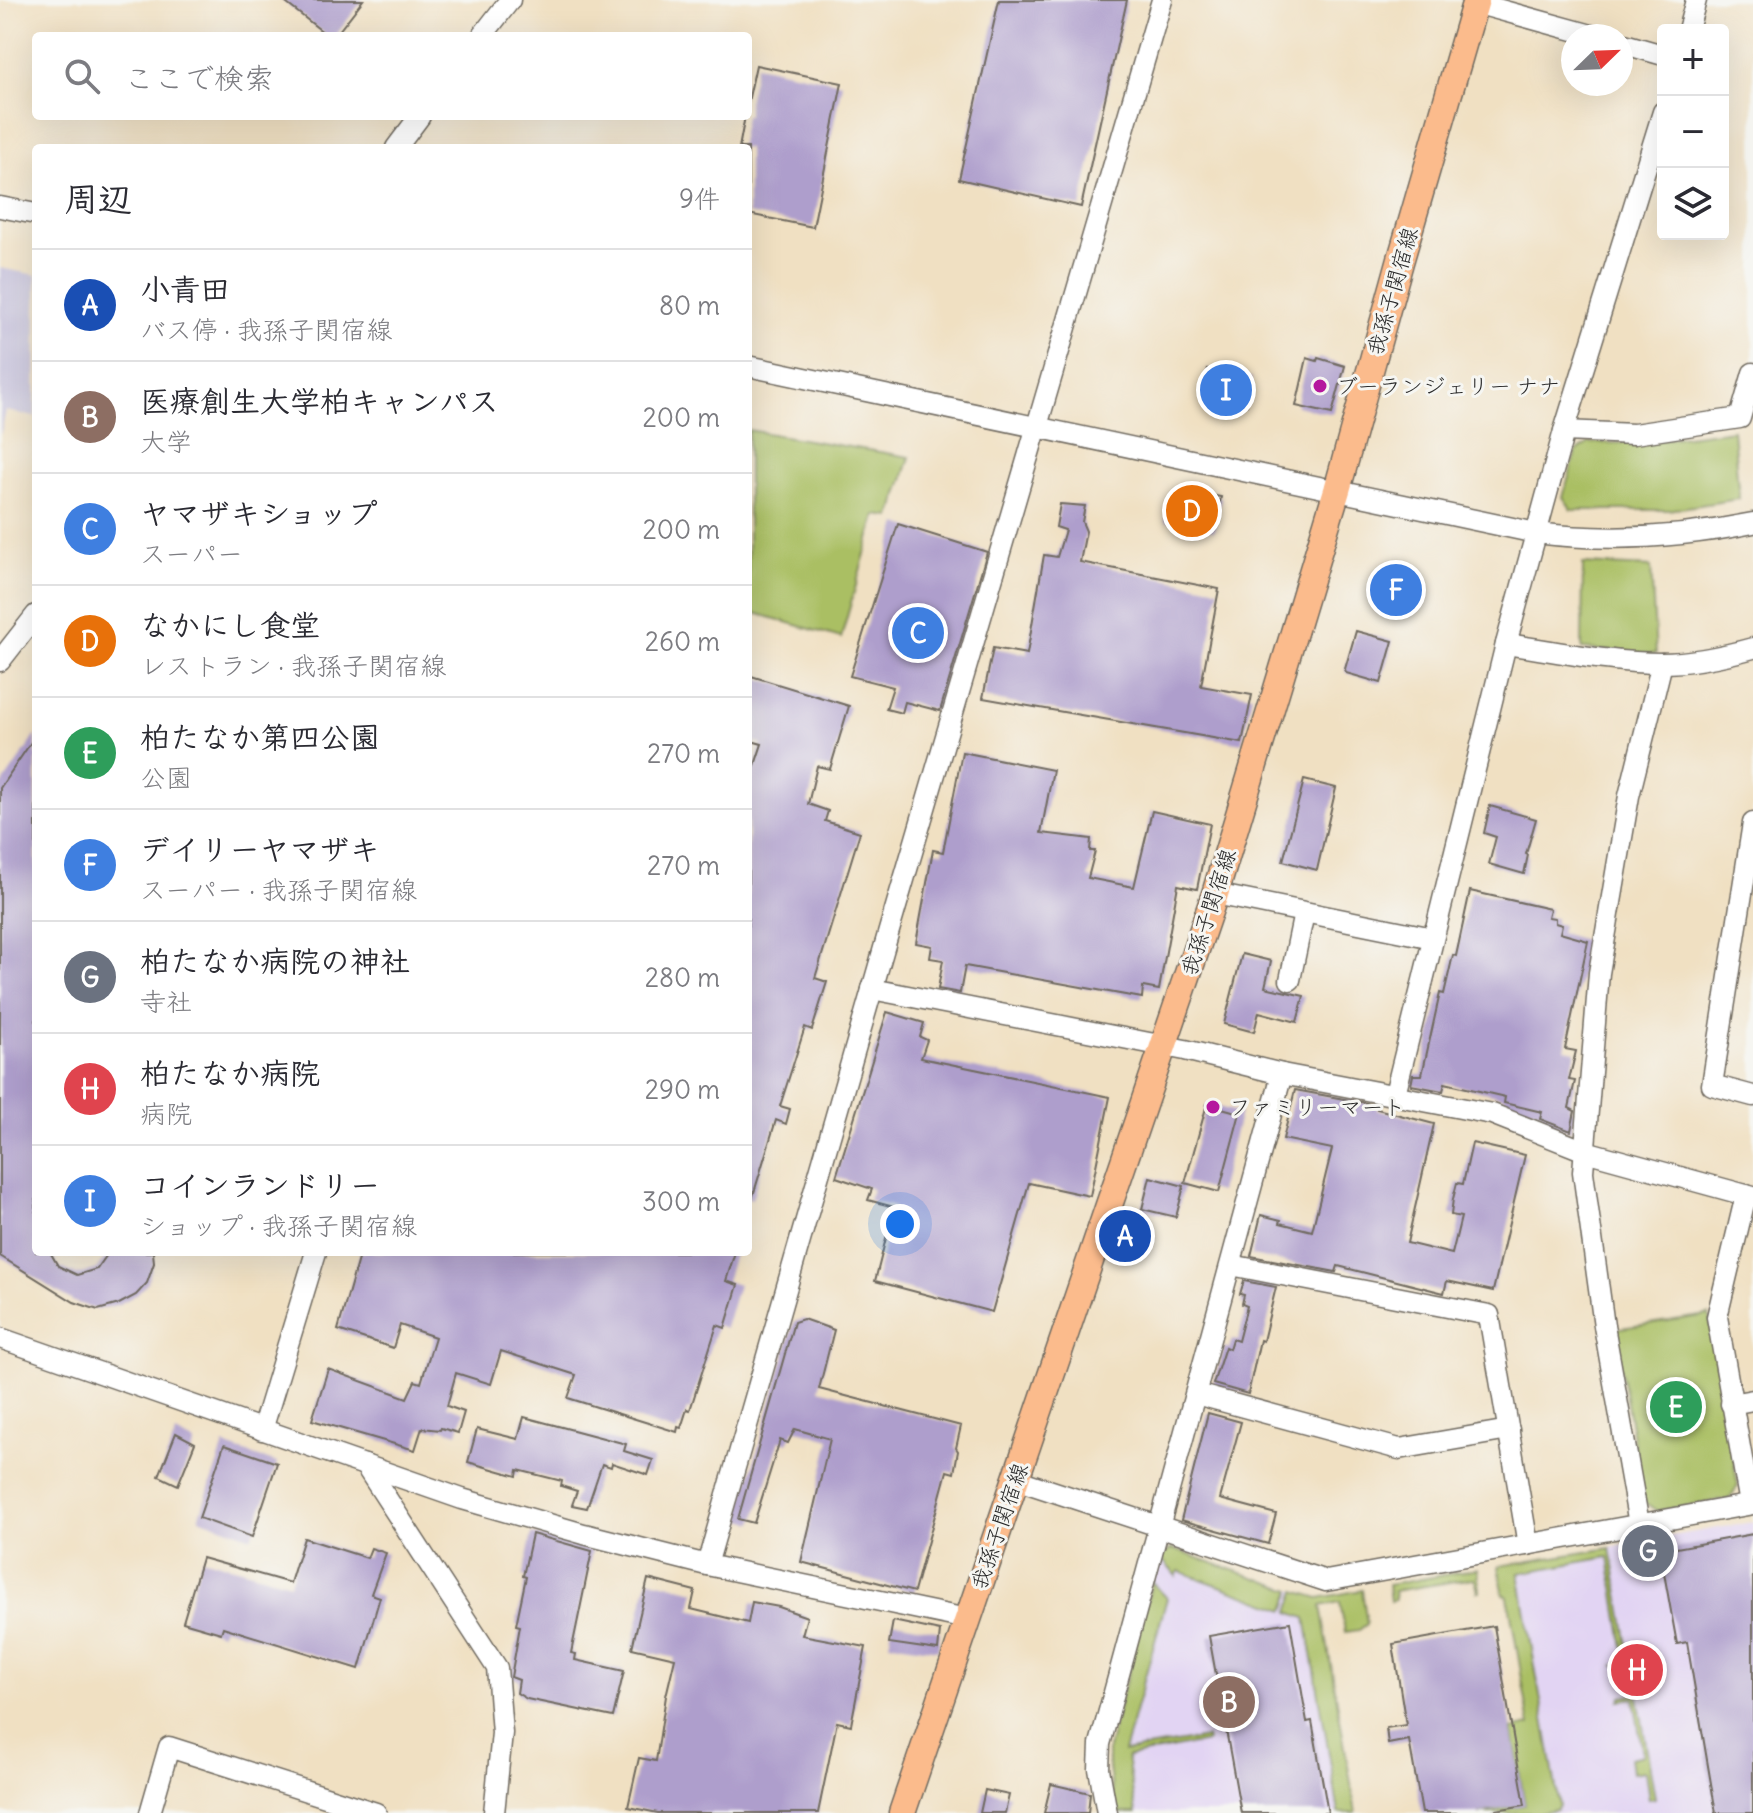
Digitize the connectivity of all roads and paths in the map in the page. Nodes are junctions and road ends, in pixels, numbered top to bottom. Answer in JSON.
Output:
{"nodes":[{"id":1,"x":510,"y":0,"type":"edge"},
{"id":2,"x":1162,"y":0,"type":"edge"},
{"id":3,"x":1696,"y":0,"type":"edge"},
{"id":4,"x":1476,"y":2,"type":"edge"},
{"id":5,"x":1690,"y":24,"type":"edge"},
{"id":6,"x":1561,"y":26,"type":"edge"},
{"id":7,"x":485,"y":32,"type":"edge"},
{"id":8,"x":1633,"y":46,"type":"edge"},
{"id":9,"x":1657,"y":53,"type":"edge"},
{"id":10,"x":417,"y":120,"type":"edge"},
{"id":11,"x":1657,"y":131,"type":"edge"},
{"id":12,"x":399,"y":144,"type":"edge"},
{"id":13,"x":0,"y":207,"type":"edge"},
{"id":14,"x":32,"y":213,"type":"edge"},
{"id":15,"x":752,"y":367,"type":"edge"},
{"id":16,"x":1753,"y":373,"type":"edge"},
{"id":17,"x":1037,"y":428,"type":"junction"},
{"id":18,"x":1564,"y":431,"type":"junction"},
{"id":19,"x":1337,"y":490,"type":"junction"},
{"id":20,"x":1753,"y":523,"type":"edge"},
{"id":21,"x":1536,"y":533,"type":"junction"},
{"id":22,"x":32,"y":620,"type":"edge"},
{"id":23,"x":1506,"y":644,"type":"junction"},
{"id":24,"x":1753,"y":648,"type":"edge"},
{"id":25,"x":0,"y":661,"type":"edge"},
{"id":26,"x":1662,"y":663,"type":"junction"},
{"id":27,"x":1753,"y":823,"type":"edge"},
{"id":28,"x":1215,"y":894,"type":"junction"},
{"id":29,"x":1304,"y":913,"type":"junction"},
{"id":30,"x":1433,"y":938,"type":"junction"},
{"id":31,"x":1290,"y":980,"type":"dead end"},
{"id":32,"x":872,"y":989,"type":"junction"},
{"id":33,"x":1164,"y":1047,"type":"junction"},
{"id":34,"x":1282,"y":1074,"type":"junction"},
{"id":35,"x":1395,"y":1094,"type":"junction"},
{"id":36,"x":1753,"y":1096,"type":"edge"},
{"id":37,"x":1585,"y":1151,"type":"junction"},
{"id":38,"x":1750,"y":1196,"type":"edge"},
{"id":39,"x":315,"y":1256,"type":"edge"},
{"id":40,"x":1231,"y":1265,"type":"junction"},
{"id":41,"x":0,"y":1338,"type":"edge"},
{"id":42,"x":1196,"y":1394,"type":"junction"},
{"id":43,"x":1753,"y":1400,"type":"edge"},
{"id":44,"x":1731,"y":1404,"type":"junction"},
{"id":45,"x":262,"y":1430,"type":"junction"},
{"id":46,"x":1509,"y":1430,"type":"junction"},
{"id":47,"x":365,"y":1465,"type":"junction"},
{"id":48,"x":1015,"y":1479,"type":"junction"},
{"id":49,"x":1752,"y":1504,"type":"edge"},
{"id":50,"x":1639,"y":1524,"type":"junction"},
{"id":51,"x":1160,"y":1527,"type":"junction"},
{"id":52,"x":1528,"y":1545,"type":"junction"},
{"id":53,"x":707,"y":1565,"type":"junction"},
{"id":54,"x":967,"y":1619,"type":"junction"},
{"id":55,"x":150,"y":1813,"type":"edge"},
{"id":56,"x":376,"y":1813,"type":"edge"},
{"id":57,"x":494,"y":1813,"type":"edge"},
{"id":58,"x":902,"y":1813,"type":"edge"},
{"id":59,"x":1107,"y":1813,"type":"edge"}],
"edges":[{"from":1,"to":7,"type":"street"},
{"from":2,"to":17,"type":"street"},
{"from":3,"to":5,"type":"street"},
{"from":4,"to":6,"type":"street"},
{"from":4,"to":19,"type":"main road","name":"我孫子関宿線"},
{"from":8,"to":9,"type":"street"},
{"from":10,"to":12,"type":"street"},
{"from":11,"to":18,"type":"street"},
{"from":13,"to":14,"type":"street"},
{"from":15,"to":17,"type":"street"},
{"from":16,"to":18,"type":"street"},
{"from":17,"to":19,"type":"street"},
{"from":17,"to":32,"type":"street"},
{"from":18,"to":21,"type":"street"},
{"from":19,"to":21,"type":"street"},
{"from":19,"to":28,"type":"main road","name":"我孫子関宿線"},
{"from":20,"to":21,"type":"street"},
{"from":21,"to":23,"type":"street"},
{"from":22,"to":25,"type":"street"},
{"from":23,"to":26,"type":"street"},
{"from":23,"to":30,"type":"street"},
{"from":24,"to":26,"type":"street"},
{"from":26,"to":37,"type":"street"},
{"from":27,"to":36,"type":"street"},
{"from":28,"to":29,"type":"street"},
{"from":28,"to":33,"type":"main road","name":"我孫子関宿線"},
{"from":29,"to":30,"type":"street"},
{"from":29,"to":31,"type":"street"},
{"from":30,"to":35,"type":"street"},
{"from":32,"to":33,"type":"street"},
{"from":32,"to":53,"type":"street"},
{"from":33,"to":34,"type":"street"},
{"from":33,"to":48,"type":"main road","name":"我孫子関宿線"},
{"from":34,"to":35,"type":"street"},
{"from":34,"to":40,"type":"street"},
{"from":35,"to":37,"type":"street"},
{"from":37,"to":38,"type":"street"},
{"from":37,"to":50,"type":"street"},
{"from":38,"to":44,"type":"street"},
{"from":39,"to":45,"type":"street"},
{"from":40,"to":42,"type":"street"},
{"from":40,"to":46,"type":"street"},
{"from":41,"to":45,"type":"street"},
{"from":42,"to":46,"type":"street"},
{"from":42,"to":51,"type":"street"},
{"from":43,"to":44,"type":"street"},
{"from":44,"to":49,"type":"street"},
{"from":45,"to":47,"type":"street"},
{"from":46,"to":52,"type":"street"},
{"from":47,"to":53,"type":"street"},
{"from":47,"to":57,"type":"street"},
{"from":48,"to":51,"type":"street"},
{"from":48,"to":54,"type":"main road","name":"我孫子関宿線"},
{"from":49,"to":50,"type":"street"},
{"from":50,"to":52,"type":"street"},
{"from":51,"to":52,"type":"street"},
{"from":51,"to":59,"type":"street"},
{"from":53,"to":54,"type":"street"},
{"from":54,"to":58,"type":"main road","name":"我孫子関宿線"},
{"from":55,"to":56,"type":"street"}]}
